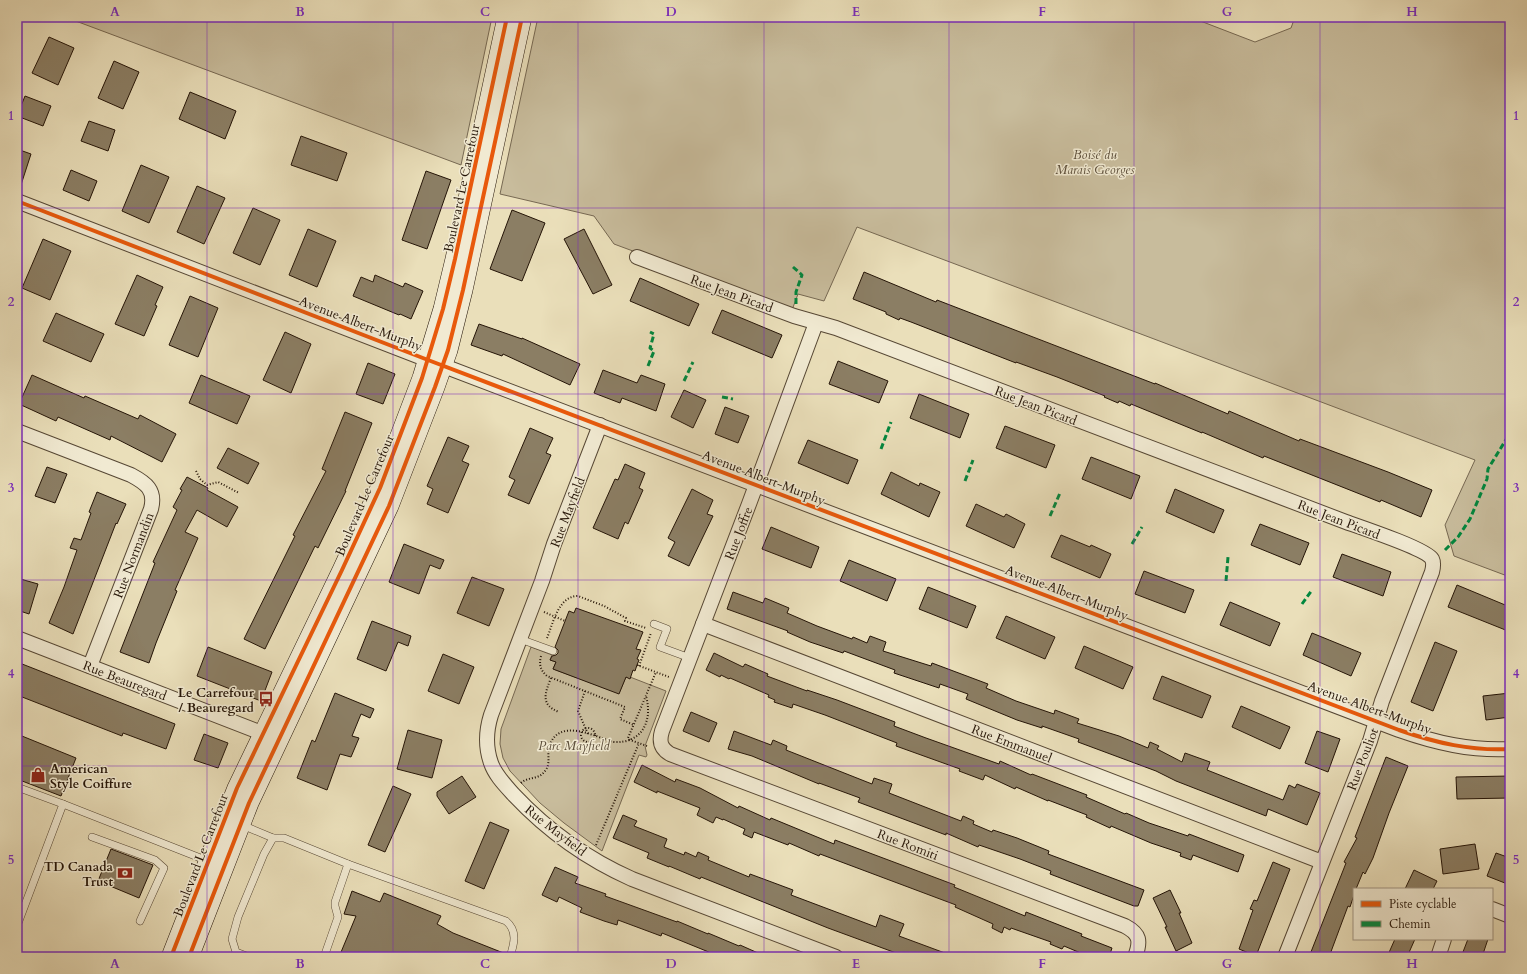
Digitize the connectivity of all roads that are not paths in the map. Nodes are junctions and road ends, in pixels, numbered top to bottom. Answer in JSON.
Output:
{"nodes":[{"id":1,"x":507,"y":17,"type":"edge"},
{"id":2,"x":522,"y":17,"type":"edge"},
{"id":3,"x":17,"y":201,"type":"edge"},
{"id":4,"x":637,"y":257,"type":"dead end"},
{"id":5,"x":816,"y":323,"type":"junction"},
{"id":6,"x":435,"y":363,"type":"junction"},
{"id":7,"x":600,"y":425,"type":"junction"},
{"id":8,"x":17,"y":431,"type":"edge"},
{"id":9,"x":756,"y":484,"type":"junction"},
{"id":10,"x":1432,"y":559,"type":"joint"},
{"id":11,"x":654,"y":624,"type":"dead end"},
{"id":12,"x":703,"y":624,"type":"junction"},
{"id":13,"x":17,"y":638,"type":"edge"},
{"id":14,"x":520,"y":638,"type":"junction"},
{"id":15,"x":554,"y":651,"type":"dead end"},
{"id":16,"x":690,"y":658,"type":"junction"},
{"id":17,"x":90,"y":666,"type":"junction"},
{"id":18,"x":1376,"y":721,"type":"junction"},
{"id":19,"x":271,"y":736,"type":"junction"},
{"id":20,"x":653,"y":745,"type":"joint"},
{"id":21,"x":1510,"y":749,"type":"edge"},
{"id":22,"x":17,"y":787,"type":"edge"},
{"id":23,"x":63,"y":804,"type":"junction"},
{"id":24,"x":232,"y":821,"type":"junction"},
{"id":25,"x":92,"y":837,"type":"dead end"},
{"id":26,"x":273,"y":838,"type":"junction"},
{"id":27,"x":1322,"y":862,"type":"junction"},
{"id":28,"x":216,"y":864,"type":"junction"},
{"id":29,"x":348,"y":864,"type":"junction"},
{"id":30,"x":1493,"y":909,"type":"edge"},
{"id":31,"x":1510,"y":916,"type":"edge"},
{"id":32,"x":140,"y":921,"type":"dead end"},
{"id":33,"x":17,"y":926,"type":"edge"},
{"id":34,"x":1444,"y":940,"type":"edge"},
{"id":35,"x":171,"y":957,"type":"edge"},
{"id":36,"x":189,"y":957,"type":"edge"},
{"id":37,"x":248,"y":957,"type":"edge"},
{"id":38,"x":324,"y":957,"type":"edge"},
{"id":39,"x":510,"y":957,"type":"edge"},
{"id":40,"x":836,"y":957,"type":"edge"},
{"id":41,"x":1135,"y":957,"type":"edge"},
{"id":42,"x":1284,"y":957,"type":"edge"},
{"id":43,"x":1438,"y":957,"type":"edge"}],
"edges":[{"from":1,"to":6,"type":"street","name":"Boulevard Le Carrefour"},
{"from":2,"to":6,"type":"street","name":"Boulevard Le Carrefour"},
{"from":3,"to":6,"type":"street","name":"Avenue Albert-Murphy"},
{"from":4,"to":5,"type":"street","name":"Rue Jean Picard"},
{"from":5,"to":9,"type":"street","name":"Rue Joffre"},
{"from":5,"to":10,"type":"street","name":"Rue Jean Picard"},
{"from":6,"to":7,"type":"street","name":"Avenue Albert-Murphy"},
{"from":6,"to":19,"type":"street","name":"Boulevard Le Carrefour"},
{"from":7,"to":9,"type":"street","name":"Avenue Albert-Murphy"},
{"from":7,"to":14,"type":"street","name":"Rue Mayfield"},
{"from":8,"to":17,"type":"street","name":"Rue Normandin"},
{"from":9,"to":12,"type":"street","name":"Rue Joffre"},
{"from":9,"to":18,"type":"street","name":"Avenue Albert-Murphy"},
{"from":10,"to":18,"type":"street","name":"Rue Pouliot"},
{"from":11,"to":16,"type":"lane"},
{"from":12,"to":16,"type":"street","name":"Rue Joffre"},
{"from":12,"to":27,"type":"street","name":"Rue Emmanuel"},
{"from":13,"to":17,"type":"street","name":"Rue Beauregard"},
{"from":14,"to":15,"type":"lane"},
{"from":14,"to":40,"type":"street","name":"Rue Mayfield"},
{"from":16,"to":20,"type":"street","name":"Rue Joffre"},
{"from":17,"to":19,"type":"street","name":"Rue Beauregard"},
{"from":18,"to":21,"type":"street","name":"Avenue Albert-Murphy"},
{"from":18,"to":27,"type":"street","name":"Rue Pouliot"},
{"from":19,"to":24,"type":"street","name":"Boulevard Le Carrefour"},
{"from":20,"to":41,"type":"street","name":"Rue Romiti"},
{"from":22,"to":23,"type":"lane"},
{"from":23,"to":28,"type":"lane"},
{"from":23,"to":33,"type":"lane"},
{"from":24,"to":26,"type":"lane"},
{"from":24,"to":28,"type":"street","name":"Boulevard Le Carrefour"},
{"from":25,"to":32,"type":"lane"},
{"from":26,"to":29,"type":"lane"},
{"from":26,"to":37,"type":"lane"},
{"from":27,"to":42,"type":"street","name":"Rue Pouliot"},
{"from":28,"to":35,"type":"street","name":"Boulevard Le Carrefour"},
{"from":28,"to":36,"type":"street","name":"Boulevard Le Carrefour"},
{"from":29,"to":38,"type":"lane"},
{"from":29,"to":39,"type":"lane"},
{"from":30,"to":31,"type":"street"},
{"from":34,"to":43,"type":"street"}]}
